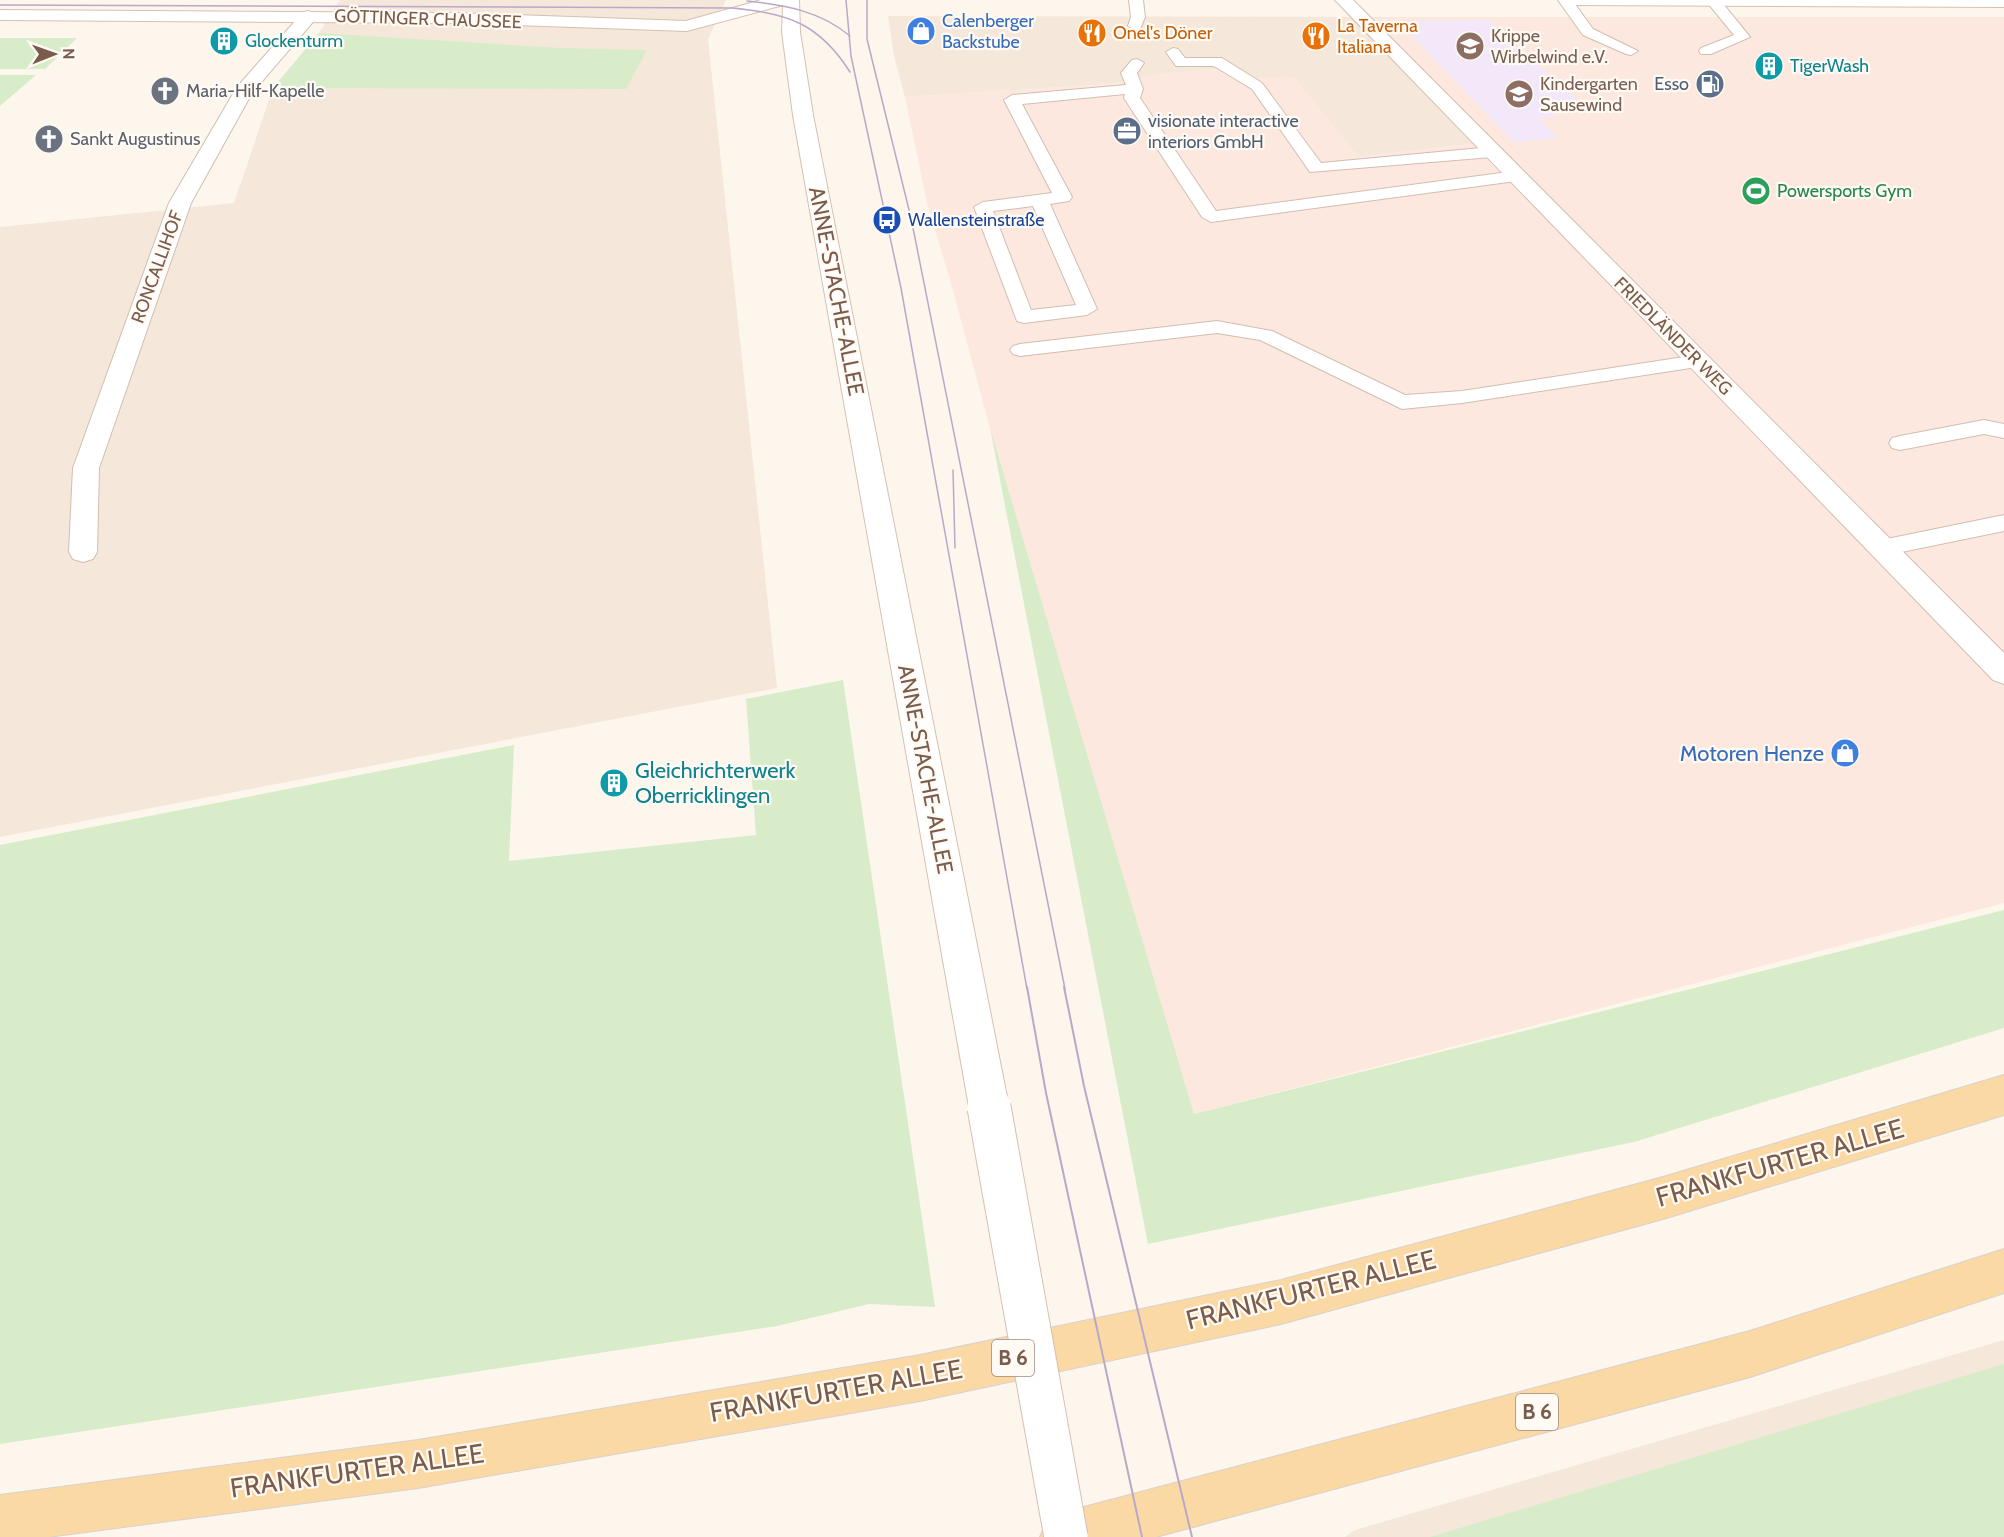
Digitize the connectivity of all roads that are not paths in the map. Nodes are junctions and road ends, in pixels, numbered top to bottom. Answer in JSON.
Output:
{"nodes":[{"id":1,"x":780,"y":0,"type":"edge"},
{"id":2,"x":791,"y":0,"type":"edge"},
{"id":3,"x":1136,"y":0,"type":"edge"},
{"id":4,"x":1343,"y":0,"type":"edge"},
{"id":5,"x":1565,"y":0,"type":"edge"},
{"id":6,"x":1574,"y":0,"type":"edge"},
{"id":7,"x":1713,"y":1,"type":"edge"},
{"id":8,"x":1738,"y":1,"type":"edge"},
{"id":9,"x":2004,"y":2,"type":"edge"},
{"id":10,"x":0,"y":15,"type":"edge"},
{"id":11,"x":309,"y":16,"type":"junction"},
{"id":12,"x":1135,"y":26,"type":"dead end"},
{"id":13,"x":1631,"y":51,"type":"dead end"},
{"id":14,"x":1706,"y":51,"type":"dead end"},
{"id":15,"x":1173,"y":52,"type":"dead end"},
{"id":16,"x":1137,"y":63,"type":"dead end"},
{"id":17,"x":1135,"y":89,"type":"junction"},
{"id":18,"x":1492,"y":152,"type":"junction"},
{"id":19,"x":1516,"y":176,"type":"junction"},
{"id":20,"x":1039,"y":199,"type":"junction"},
{"id":21,"x":1020,"y":350,"type":"dead end"},
{"id":22,"x":1697,"y":361,"type":"junction"},
{"id":23,"x":2004,"y":431,"type":"edge"},
{"id":24,"x":1900,"y":443,"type":"dead end"},
{"id":25,"x":2004,"y":523,"type":"edge"},
{"id":26,"x":1882,"y":548,"type":"junction"},
{"id":27,"x":83,"y":552,"type":"dead end"},
{"id":28,"x":2004,"y":672,"type":"edge"},
{"id":29,"x":2004,"y":1095,"type":"edge"},
{"id":30,"x":2004,"y":1271,"type":"edge"},
{"id":31,"x":0,"y":1519,"type":"edge"},
{"id":32,"x":1066,"y":1537,"type":"edge"}],
"edges":[{"from":1,"to":11,"type":"street","name":"GÖTTINGER CHAUSSEE"},
{"from":2,"to":32,"type":"street","name":"ANNE-STACHE-ALLEE","bridge":true},
{"from":3,"to":12,"type":"lane"},
{"from":4,"to":18,"type":"street","name":"FRIEDLÄNDER WEG"},
{"from":5,"to":13,"type":"lane"},
{"from":6,"to":7,"type":"street"},
{"from":7,"to":8,"type":"street"},
{"from":7,"to":14,"type":"lane"},
{"from":8,"to":9,"type":"street"},
{"from":10,"to":11,"type":"street","name":"GÖTTINGER CHAUSSEE"},
{"from":11,"to":27,"type":"street","name":"RONCALLIHOF"},
{"from":15,"to":18,"type":"lane"},
{"from":16,"to":17,"type":"lane"},
{"from":17,"to":19,"type":"lane"},
{"from":17,"to":20,"type":"lane"},
{"from":18,"to":19,"type":"street","name":"FRIEDLÄNDER WEG"},
{"from":19,"to":22,"type":"street","name":"FRIEDLÄNDER WEG"},
{"from":20,"to":20,"type":"lane"},
{"from":21,"to":22,"type":"lane"},
{"from":22,"to":26,"type":"street","name":"FRIEDLÄNDER WEG"},
{"from":23,"to":24,"type":"lane"},
{"from":25,"to":26,"type":"lane"},
{"from":26,"to":28,"type":"street","name":"FRIEDLÄNDER WEG"},
{"from":29,"to":31,"type":"main road","name":"FRANKFURTER ALLEE","number":"B 6"},
{"from":30,"to":32,"type":"main road","number":"B 6"}]}
